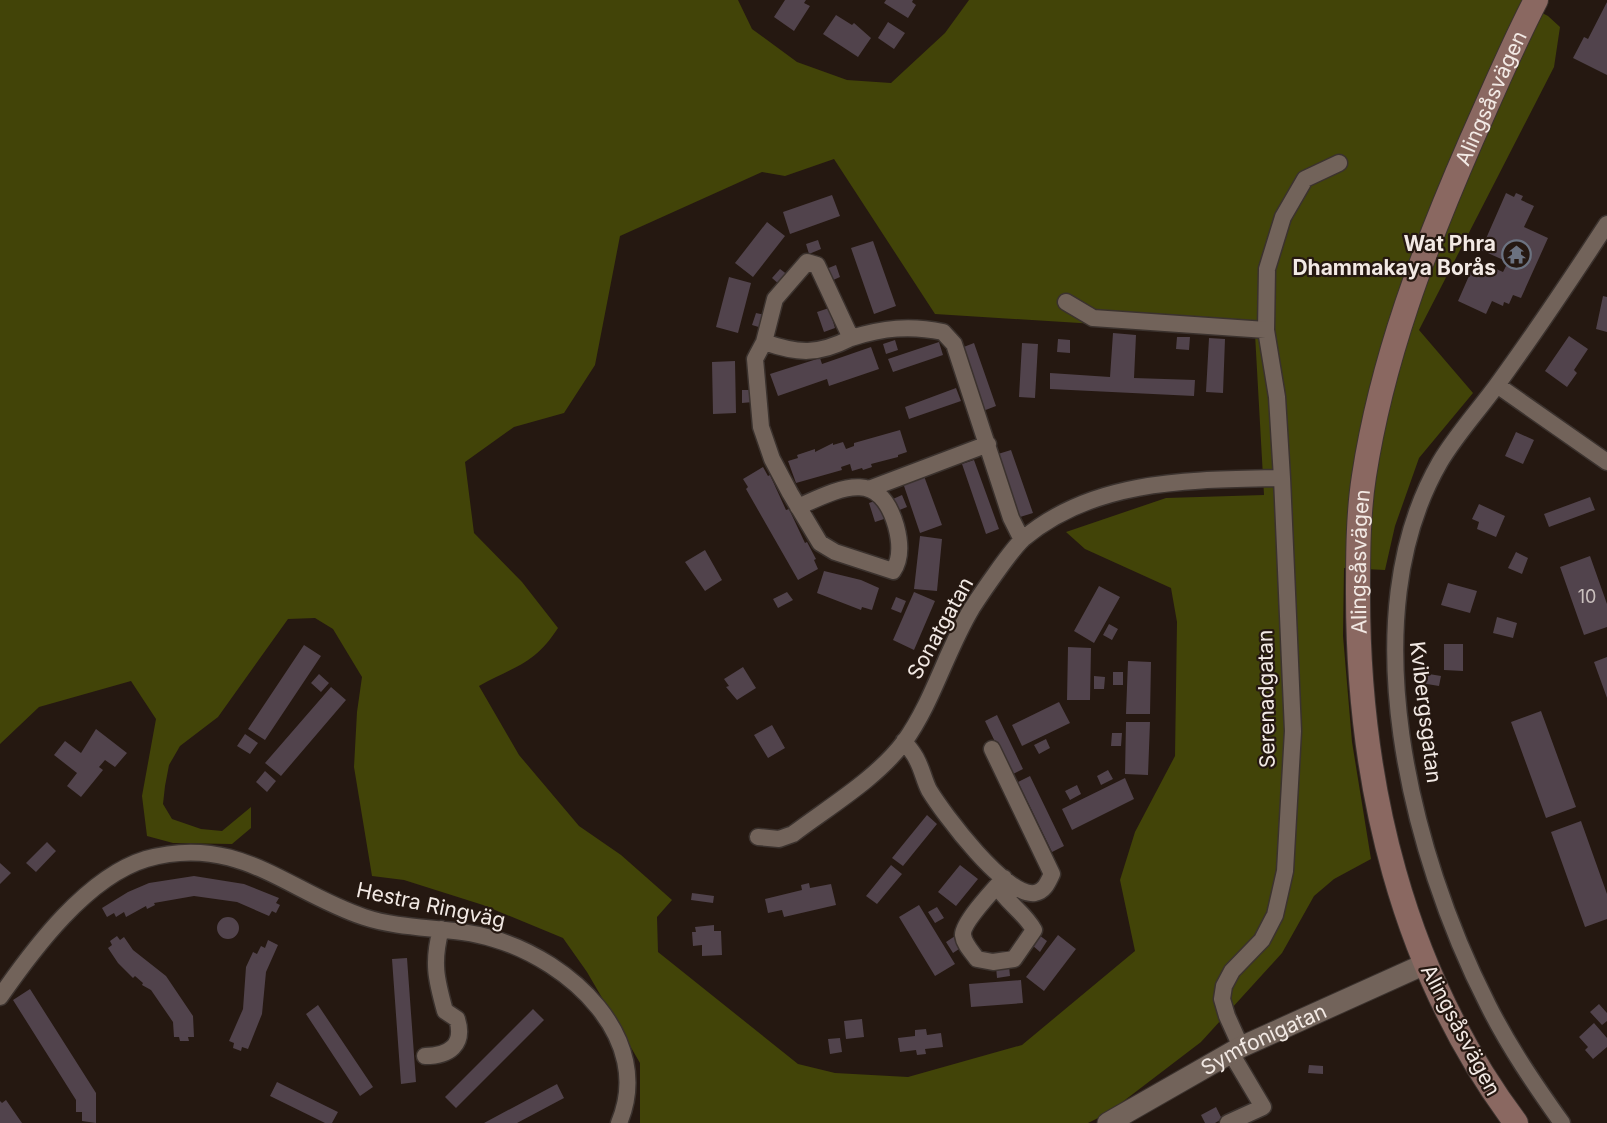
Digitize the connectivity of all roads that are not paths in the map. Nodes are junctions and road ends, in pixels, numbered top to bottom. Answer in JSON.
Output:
{"nodes":[{"id":1,"x":1536,"y":0,"type":"edge"},
{"id":2,"x":1339,"y":163,"type":"dead end"},
{"id":3,"x":1607,"y":224,"type":"edge"},
{"id":4,"x":1066,"y":302,"type":"dead end"},
{"id":5,"x":1266,"y":330,"type":"junction"},
{"id":6,"x":851,"y":338,"type":"junction"},
{"id":7,"x":764,"y":342,"type":"junction"},
{"id":8,"x":1497,"y":385,"type":"junction"},
{"id":9,"x":988,"y":444,"type":"junction"},
{"id":10,"x":1607,"y":462,"type":"edge"},
{"id":11,"x":1282,"y":478,"type":"junction"},
{"id":12,"x":869,"y":489,"type":"junction"},
{"id":13,"x":798,"y":507,"type":"junction"},
{"id":14,"x":1022,"y":540,"type":"junction"},
{"id":15,"x":904,"y":741,"type":"junction"},
{"id":16,"x":992,"y":749,"type":"dead end"},
{"id":17,"x":758,"y":837,"type":"dead end"},
{"id":18,"x":1001,"y":882,"type":"junction"},
{"id":19,"x":441,"y":929,"type":"junction"},
{"id":20,"x":1425,"y":964,"type":"junction"},
{"id":21,"x":0,"y":998,"type":"edge"},
{"id":22,"x":1236,"y":1050,"type":"junction"},
{"id":23,"x":425,"y":1056,"type":"dead end"},
{"id":24,"x":1235,"y":1122,"type":"edge"},
{"id":25,"x":619,"y":1123,"type":"edge"},
{"id":26,"x":1108,"y":1123,"type":"edge"},
{"id":27,"x":1516,"y":1123,"type":"edge"},
{"id":28,"x":1562,"y":1123,"type":"edge"}],
"edges":[{"from":1,"to":20,"type":"main road","name":"Alingsåsvägen"},
{"from":2,"to":5,"type":"street","name":"Serenadgatan"},
{"from":3,"to":8,"type":"street","name":"Kvibergsgatan"},
{"from":4,"to":5,"type":"street"},
{"from":5,"to":11,"type":"street","name":"Serenadgatan"},
{"from":6,"to":7,"type":"street"},
{"from":6,"to":7,"type":"street"},
{"from":6,"to":9,"type":"street"},
{"from":7,"to":13,"type":"street"},
{"from":8,"to":10,"type":"street"},
{"from":8,"to":28,"type":"street","name":"Kvibergsgatan"},
{"from":9,"to":12,"type":"street"},
{"from":9,"to":14,"type":"street"},
{"from":11,"to":14,"type":"street","name":"Sonatgatan"},
{"from":11,"to":22,"type":"street","name":"Serenadgatan"},
{"from":12,"to":13,"type":"street"},
{"from":12,"to":13,"type":"street"},
{"from":14,"to":15,"type":"street","name":"Sonatgatan"},
{"from":15,"to":17,"type":"street","name":"Sonatgatan"},
{"from":15,"to":18,"type":"street"},
{"from":16,"to":18,"type":"street"},
{"from":18,"to":18,"type":"street"},
{"from":19,"to":21,"type":"street","name":"Hestra Ringväg"},
{"from":19,"to":23,"type":"street"},
{"from":19,"to":25,"type":"street","name":"Hestra Ringväg"},
{"from":20,"to":22,"type":"street","name":"Symfonigatan"},
{"from":20,"to":27,"type":"main road","name":"Alingsåsvägen"},
{"from":22,"to":24,"type":"street","name":"Serenadgatan"},
{"from":22,"to":26,"type":"street","name":"Symfonigatan"}]}
